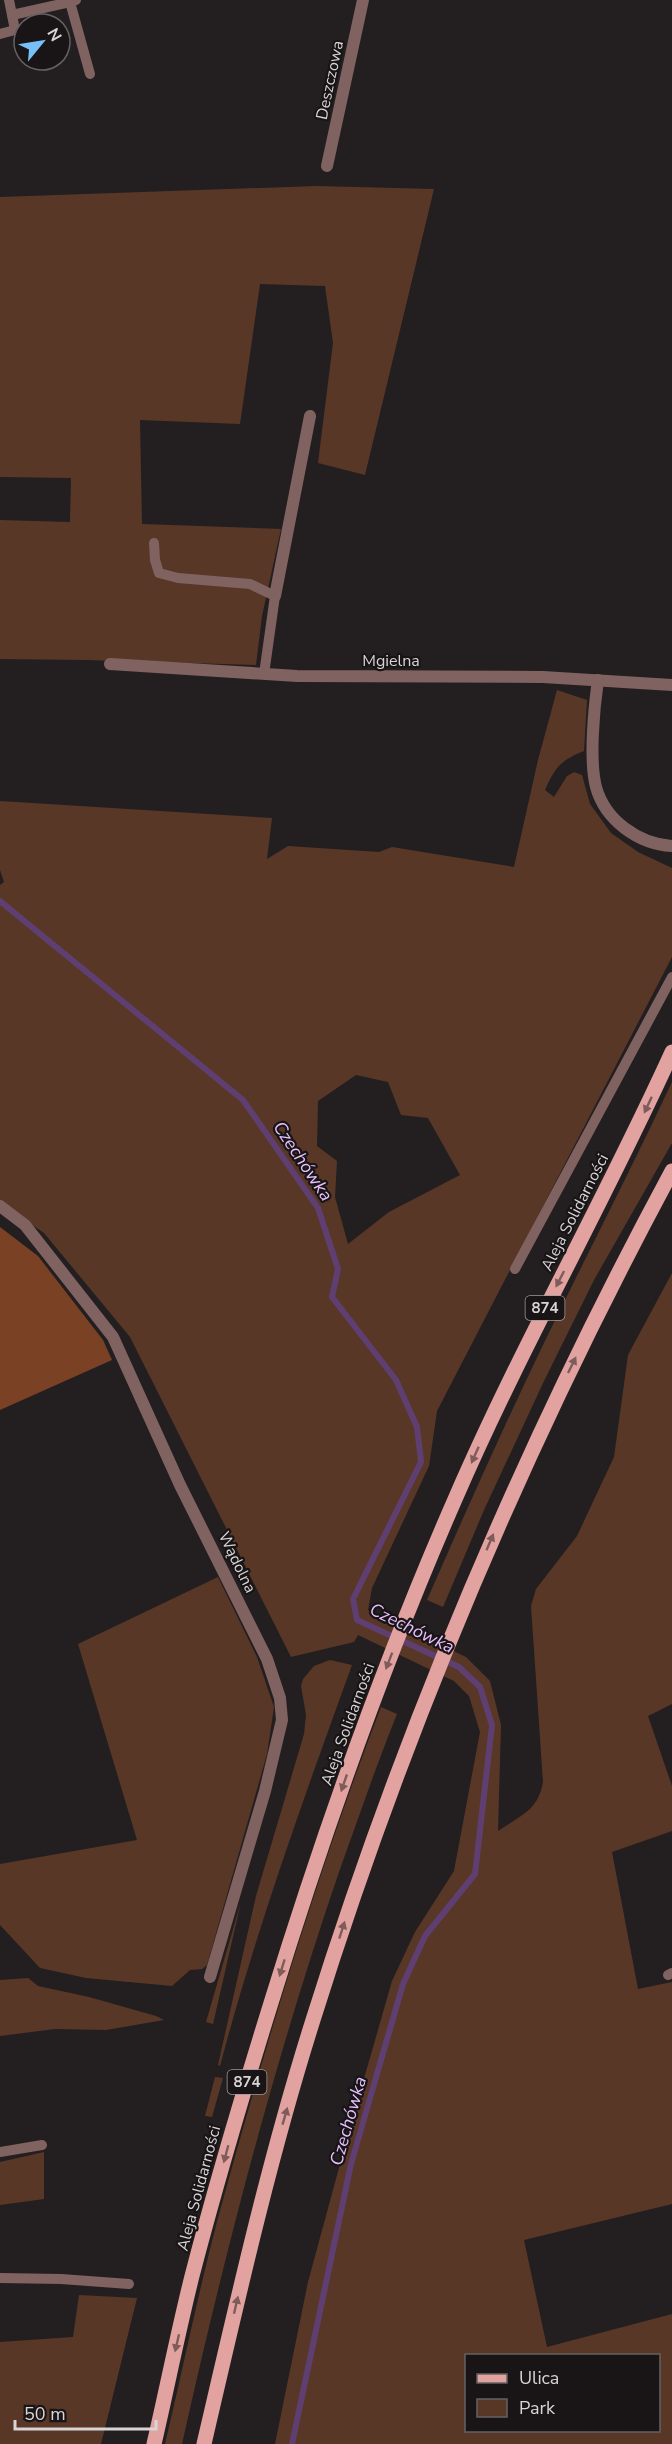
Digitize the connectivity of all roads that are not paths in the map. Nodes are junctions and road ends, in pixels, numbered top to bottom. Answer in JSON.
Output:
{"nodes":[{"id":1,"x":9,"y":0,"type":"edge"},
{"id":2,"x":363,"y":0,"type":"edge"},
{"id":3,"x":73,"y":1,"type":"edge"},
{"id":4,"x":25,"y":12,"type":"edge"},
{"id":5,"x":12,"y":15,"type":"edge"},
{"id":6,"x":90,"y":74,"type":"dead end"},
{"id":7,"x":327,"y":166,"type":"dead end"},
{"id":8,"x":310,"y":416,"type":"dead end"},
{"id":9,"x":154,"y":543,"type":"dead end"},
{"id":10,"x":274,"y":596,"type":"junction"},
{"id":11,"x":110,"y":664,"type":"dead end"},
{"id":12,"x":264,"y":674,"type":"junction"},
{"id":13,"x":598,"y":680,"type":"junction"},
{"id":14,"x":672,"y":685,"type":"edge"},
{"id":15,"x":672,"y":846,"type":"edge"},
{"id":16,"x":672,"y":977,"type":"edge"},
{"id":17,"x":672,"y":1052,"type":"edge"},
{"id":18,"x":672,"y":1171,"type":"edge"},
{"id":19,"x":0,"y":1206,"type":"edge"},
{"id":20,"x":515,"y":1269,"type":"dead end"},
{"id":21,"x":210,"y":1977,"type":"dead end"},
{"id":22,"x":42,"y":2145,"type":"dead end"},
{"id":23,"x":0,"y":2152,"type":"edge"},
{"id":24,"x":0,"y":2278,"type":"edge"},
{"id":25,"x":129,"y":2284,"type":"dead end"},
{"id":26,"x":154,"y":2444,"type":"edge"},
{"id":27,"x":204,"y":2444,"type":"edge"}],
"edges":[{"from":1,"to":5,"type":"lane"},
{"from":2,"to":7,"type":"street","name":"Deszczowa"},
{"from":3,"to":4,"type":"lane"},
{"from":3,"to":6,"type":"lane"},
{"from":8,"to":10,"type":"street"},
{"from":9,"to":10,"type":"lane"},
{"from":10,"to":12,"type":"lane"},
{"from":11,"to":12,"type":"street","name":"Mgielna"},
{"from":12,"to":13,"type":"street","name":"Mgielna"},
{"from":13,"to":14,"type":"street","name":"Mgielna"},
{"from":13,"to":15,"type":"street"},
{"from":16,"to":20,"type":"lane"},
{"from":17,"to":26,"type":"main road","name":"Aleja Solidarności","number":"874","one_way":true},
{"from":27,"to":18,"type":"main road","number":"874","one_way":true},
{"from":19,"to":21,"type":"street","name":"Wądolna"},
{"from":22,"to":23,"type":"lane"},
{"from":24,"to":25,"type":"lane"}]}
